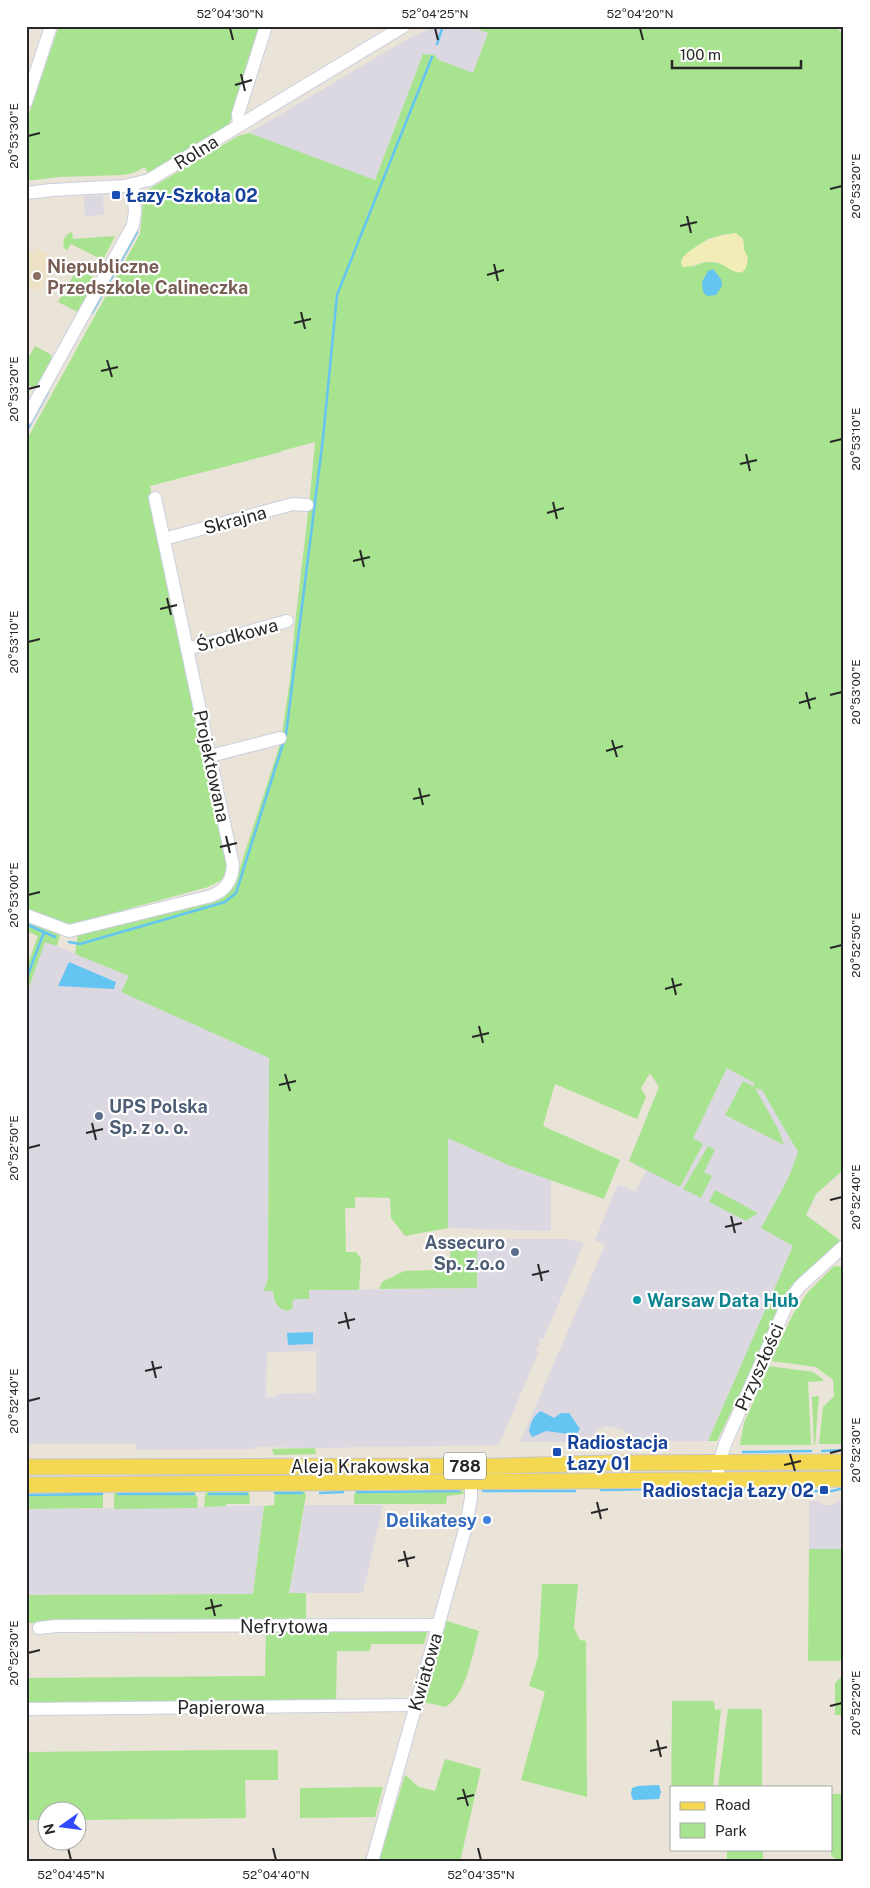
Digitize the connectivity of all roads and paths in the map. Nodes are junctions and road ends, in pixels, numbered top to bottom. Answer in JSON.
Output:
{"nodes":[{"id":1,"x":51,"y":26,"type":"edge"},
{"id":2,"x":266,"y":26,"type":"edge"},
{"id":3,"x":404,"y":26,"type":"edge"},
{"id":4,"x":27,"y":95,"type":"edge"},
{"id":5,"x":239,"y":125,"type":"junction"},
{"id":6,"x":133,"y":184,"type":"junction"},
{"id":7,"x":26,"y":193,"type":"edge"},
{"id":8,"x":26,"y":419,"type":"edge"},
{"id":9,"x":155,"y":498,"type":"dead end"},
{"id":10,"x":306,"y":505,"type":"dead end"},
{"id":11,"x":164,"y":539,"type":"junction"},
{"id":12,"x":287,"y":621,"type":"dead end"},
{"id":13,"x":188,"y":648,"type":"junction"},
{"id":14,"x":280,"y":738,"type":"dead end"},
{"id":15,"x":210,"y":756,"type":"junction"},
{"id":16,"x":26,"y":915,"type":"edge"},
{"id":17,"x":844,"y":1246,"type":"edge"},
{"id":18,"x":844,"y":1462,"type":"edge"},
{"id":19,"x":719,"y":1463,"type":"junction"},
{"id":20,"x":26,"y":1467,"type":"edge"},
{"id":21,"x":717,"y":1479,"type":"junction"},
{"id":22,"x":844,"y":1479,"type":"edge"},
{"id":23,"x":472,"y":1481,"type":"junction"},
{"id":24,"x":26,"y":1485,"type":"edge"},
{"id":25,"x":438,"y":1625,"type":"junction"},
{"id":26,"x":39,"y":1628,"type":"dead end"},
{"id":27,"x":415,"y":1706,"type":"junction"},
{"id":28,"x":26,"y":1709,"type":"edge"},
{"id":29,"x":372,"y":1862,"type":"edge"}],
"edges":[{"from":1,"to":4,"type":"street"},
{"from":2,"to":5,"type":"street"},
{"from":3,"to":5,"type":"street","name":"Rolna"},
{"from":5,"to":6,"type":"street","name":"Rolna"},
{"from":6,"to":7,"type":"street","name":"Rolna"},
{"from":6,"to":8,"type":"street"},
{"from":9,"to":11,"type":"street","name":"Projektowana"},
{"from":10,"to":11,"type":"street","name":"Skrajna"},
{"from":11,"to":13,"type":"street","name":"Projektowana"},
{"from":12,"to":13,"type":"street","name":"Środkowa"},
{"from":13,"to":15,"type":"street","name":"Projektowana"},
{"from":14,"to":15,"type":"street"},
{"from":15,"to":16,"type":"street","name":"Projektowana"},
{"from":17,"to":19,"type":"street","name":"Przyszłości"},
{"from":18,"to":19,"type":"main road","name":"Aleja Krakowska","number":"788"},
{"from":19,"to":20,"type":"main road","name":"Aleja Krakowska","number":"788"},
{"from":19,"to":21,"type":"street","name":"Przyszłości"},
{"from":21,"to":22,"type":"main road","name":"Aleja Krakowska","number":"788"},
{"from":21,"to":23,"type":"main road","name":"Aleja Krakowska","number":"788"},
{"from":23,"to":24,"type":"main road","name":"Aleja Krakowska","number":"788"},
{"from":23,"to":25,"type":"street","name":"Kwiatowa"},
{"from":25,"to":26,"type":"street","name":"Nefrytowa"},
{"from":25,"to":27,"type":"street","name":"Kwiatowa"},
{"from":27,"to":28,"type":"street","name":"Papierowa"},
{"from":27,"to":29,"type":"street","name":"Kwiatowa"}]}
